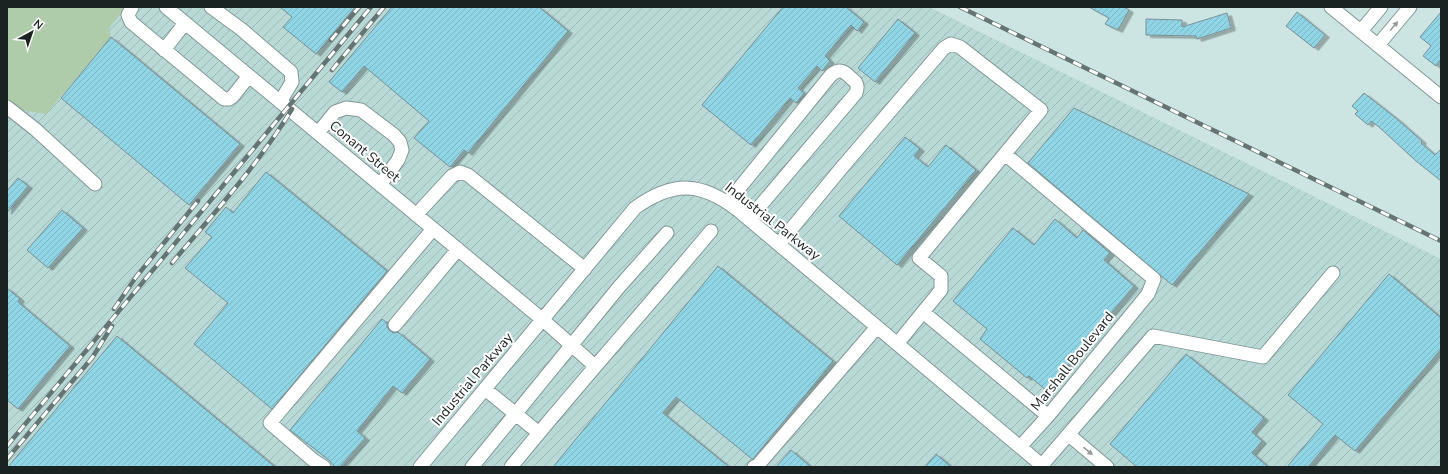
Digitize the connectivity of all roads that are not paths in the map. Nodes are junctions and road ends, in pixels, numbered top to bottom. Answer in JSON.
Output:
{"nodes":[{"id":1,"x":132,"y":7,"type":"edge"},
{"id":2,"x":211,"y":7,"type":"edge"},
{"id":3,"x":1331,"y":7,"type":"edge"},
{"id":4,"x":1381,"y":7,"type":"edge"},
{"id":5,"x":1410,"y":7,"type":"edge"},
{"id":6,"x":168,"y":8,"type":"edge"},
{"id":7,"x":185,"y":23,"type":"junction"},
{"id":8,"x":1361,"y":31,"type":"junction"},
{"id":9,"x":1378,"y":45,"type":"junction"},
{"id":10,"x":164,"y":50,"type":"junction"},
{"id":11,"x":249,"y":76,"type":"junction"},
{"id":12,"x":1441,"y":97,"type":"edge"},
{"id":13,"x":280,"y":102,"type":"junction"},
{"id":14,"x":7,"y":107,"type":"edge"},
{"id":15,"x":318,"y":133,"type":"junction"},
{"id":16,"x":1005,"y":154,"type":"junction"},
{"id":17,"x":95,"y":184,"type":"dead end"},
{"id":18,"x":380,"y":185,"type":"junction"},
{"id":19,"x":728,"y":202,"type":"junction"},
{"id":20,"x":416,"y":215,"type":"junction"},
{"id":21,"x":748,"y":219,"type":"junction"},
{"id":22,"x":433,"y":229,"type":"junction"},
{"id":23,"x":711,"y":231,"type":"dead end"},
{"id":24,"x":667,"y":233,"type":"dead end"},
{"id":25,"x":779,"y":244,"type":"junction"},
{"id":26,"x":458,"y":249,"type":"junction"},
{"id":27,"x":585,"y":269,"type":"junction"},
{"id":28,"x":1333,"y":273,"type":"dead end"},
{"id":29,"x":923,"y":312,"type":"junction"},
{"id":30,"x":543,"y":320,"type":"junction"},
{"id":31,"x":395,"y":325,"type":"dead end"},
{"id":32,"x":877,"y":327,"type":"junction"},
{"id":33,"x":897,"y":344,"type":"junction"},
{"id":34,"x":571,"y":346,"type":"junction"},
{"id":35,"x":595,"y":366,"type":"junction"},
{"id":36,"x":485,"y":389,"type":"junction"},
{"id":37,"x":516,"y":414,"type":"junction"},
{"id":38,"x":1048,"y":416,"type":"junction"},
{"id":39,"x":538,"y":433,"type":"junction"},
{"id":40,"x":1069,"y":435,"type":"junction"},
{"id":41,"x":1020,"y":448,"type":"junction"},
{"id":42,"x":1043,"y":466,"type":"edge"},
{"id":43,"x":324,"y":467,"type":"edge"},
{"id":44,"x":420,"y":467,"type":"edge"},
{"id":45,"x":472,"y":467,"type":"edge"},
{"id":46,"x":511,"y":467,"type":"edge"},
{"id":47,"x":754,"y":467,"type":"edge"},
{"id":48,"x":1107,"y":467,"type":"edge"}],
"edges":[{"from":1,"to":10,"type":"street"},
{"from":2,"to":13,"type":"street"},
{"from":3,"to":8,"type":"street"},
{"from":4,"to":8,"type":"street"},
{"from":9,"to":5,"type":"street","one_way":true},
{"from":6,"to":7,"type":"street","name":"Conant Street"},
{"from":7,"to":10,"type":"street"},
{"from":7,"to":11,"type":"street","name":"Conant Street"},
{"from":8,"to":9,"type":"street"},
{"from":9,"to":12,"type":"street"},
{"from":10,"to":11,"type":"street"},
{"from":11,"to":13,"type":"street","name":"Conant Street"},
{"from":13,"to":15,"type":"street","name":"Conant Street"},
{"from":14,"to":17,"type":"street"},
{"from":15,"to":18,"type":"street","name":"Conant Street"},
{"from":15,"to":18,"type":"street"},
{"from":16,"to":25,"type":"street"},
{"from":16,"to":29,"type":"street"},
{"from":16,"to":38,"type":"street","name":"Marshall Boulevard"},
{"from":18,"to":20,"type":"street","name":"Conant Street"},
{"from":19,"to":21,"type":"street","name":"Industrial Parkway"},
{"from":19,"to":21,"type":"street"},
{"from":19,"to":27,"type":"street","name":"Industrial Parkway"},
{"from":20,"to":22,"type":"street","name":"Conant Street"},
{"from":20,"to":27,"type":"street"},
{"from":21,"to":25,"type":"street","name":"Industrial Parkway"},
{"from":22,"to":26,"type":"street","name":"Conant Street"},
{"from":22,"to":43,"type":"street"},
{"from":23,"to":35,"type":"street"},
{"from":24,"to":34,"type":"street"},
{"from":25,"to":32,"type":"street","name":"Industrial Parkway"},
{"from":26,"to":30,"type":"street","name":"Conant Street"},
{"from":26,"to":31,"type":"street"},
{"from":27,"to":30,"type":"street","name":"Industrial Parkway"},
{"from":28,"to":40,"type":"street"},
{"from":29,"to":33,"type":"street"},
{"from":29,"to":38,"type":"street"},
{"from":30,"to":34,"type":"street","name":"Conant Street"},
{"from":30,"to":36,"type":"street","name":"Industrial Parkway"},
{"from":32,"to":33,"type":"street","name":"Industrial Parkway"},
{"from":32,"to":47,"type":"street"},
{"from":33,"to":41,"type":"street","name":"Industrial Parkway"},
{"from":34,"to":35,"type":"street","name":"Conant Street"},
{"from":34,"to":37,"type":"street"},
{"from":35,"to":39,"type":"street"},
{"from":36,"to":37,"type":"street"},
{"from":36,"to":44,"type":"street","name":"Industrial Parkway"},
{"from":37,"to":39,"type":"street"},
{"from":37,"to":45,"type":"street"},
{"from":38,"to":41,"type":"street","name":"Marshall Boulevard"},
{"from":39,"to":46,"type":"street"},
{"from":40,"to":42,"type":"street"},
{"from":40,"to":48,"type":"street","one_way":true},
{"from":41,"to":42,"type":"street","name":"Industrial Parkway"}]}
